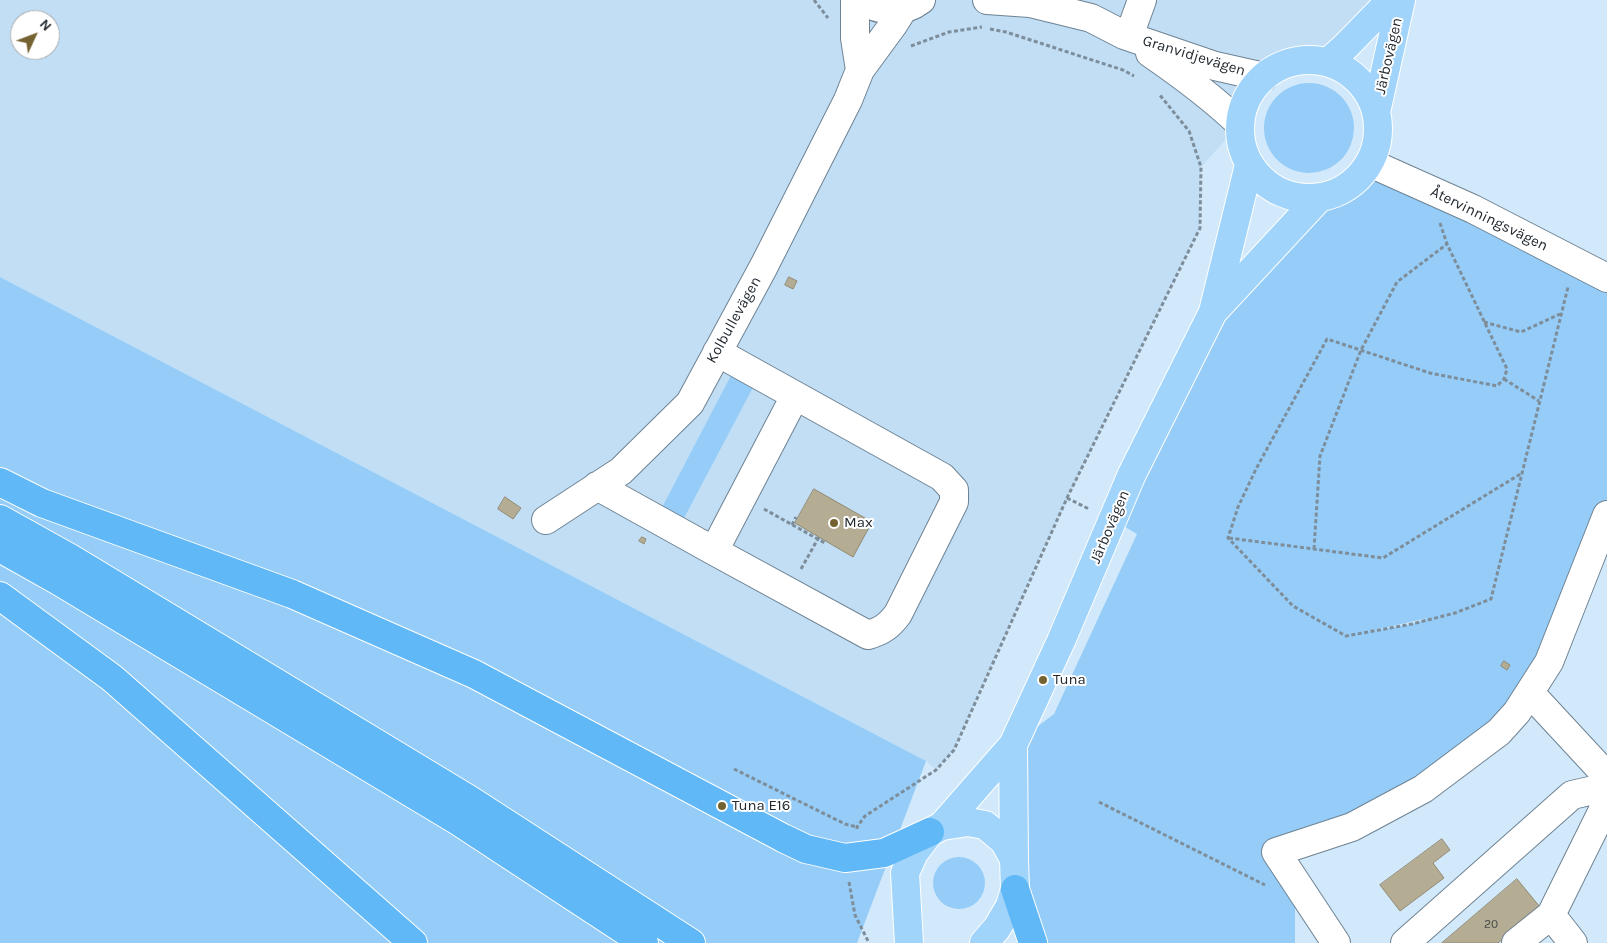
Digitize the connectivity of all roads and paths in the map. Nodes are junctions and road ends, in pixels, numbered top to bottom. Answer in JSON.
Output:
{"nodes":[{"id":1,"x":814,"y":0,"type":"edge"},
{"id":2,"x":855,"y":0,"type":"edge"},
{"id":3,"x":863,"y":0,"type":"edge"},
{"id":4,"x":987,"y":0,"type":"edge"},
{"id":5,"x":1142,"y":0,"type":"edge"},
{"id":6,"x":1391,"y":0,"type":"edge"},
{"id":7,"x":1401,"y":0,"type":"edge"},
{"id":8,"x":1028,"y":1,"type":"edge"},
{"id":9,"x":912,"y":4,"type":"edge"},
{"id":10,"x":1126,"y":35,"type":"junction"},
{"id":11,"x":866,"y":42,"type":"junction"},
{"id":12,"x":1328,"y":62,"type":"junction"},
{"id":13,"x":1136,"y":77,"type":"dead end"},
{"id":14,"x":1264,"y":77,"type":"junction"},
{"id":15,"x":1155,"y":91,"type":"dead end"},
{"id":16,"x":1376,"y":112,"type":"junction"},
{"id":17,"x":1240,"y":124,"type":"junction"},
{"id":18,"x":1370,"y":163,"type":"junction"},
{"id":19,"x":1249,"y":165,"type":"junction"},
{"id":20,"x":1429,"y":189,"type":"junction"},
{"id":21,"x":1319,"y":198,"type":"junction"},
{"id":22,"x":1447,"y":244,"type":"junction"},
{"id":23,"x":1574,"y":260,"type":"junction"},
{"id":24,"x":1607,"y":278,"type":"edge"},
{"id":25,"x":1213,"y":312,"type":"junction"},
{"id":26,"x":1561,"y":314,"type":"junction"},
{"id":27,"x":1484,"y":321,"type":"junction"},
{"id":28,"x":1362,"y":350,"type":"junction"},
{"id":29,"x":717,"y":352,"type":"junction"},
{"id":30,"x":1504,"y":379,"type":"junction"},
{"id":31,"x":795,"y":396,"type":"junction"},
{"id":32,"x":1540,"y":402,"type":"junction"},
{"id":33,"x":1522,"y":472,"type":"junction"},
{"id":34,"x":0,"y":482,"type":"edge"},
{"id":35,"x":598,"y":486,"type":"junction"},
{"id":36,"x":742,"y":496,"type":"junction"},
{"id":37,"x":1607,"y":515,"type":"edge"},
{"id":38,"x":796,"y":517,"type":"dead end"},
{"id":39,"x":0,"y":519,"type":"edge"},
{"id":40,"x":546,"y":520,"type":"dead end"},
{"id":41,"x":792,"y":524,"type":"junction"},
{"id":42,"x":818,"y":538,"type":"junction"},
{"id":43,"x":1228,"y":538,"type":"junction"},
{"id":44,"x":825,"y":543,"type":"dead end"},
{"id":45,"x":0,"y":548,"type":"edge"},
{"id":46,"x":1314,"y":549,"type":"junction"},
{"id":47,"x":714,"y":551,"type":"junction"},
{"id":48,"x":789,"y":592,"type":"junction"},
{"id":49,"x":0,"y":596,"type":"edge"},
{"id":50,"x":1530,"y":693,"type":"junction"},
{"id":51,"x":1012,"y":745,"type":"junction"},
{"id":52,"x":734,"y":769,"type":"dead end"},
{"id":53,"x":1607,"y":776,"type":"edge"},
{"id":54,"x":1607,"y":787,"type":"edge"},
{"id":55,"x":1099,"y":802,"type":"dead end"},
{"id":56,"x":1607,"y":802,"type":"edge"},
{"id":57,"x":857,"y":826,"type":"junction"},
{"id":58,"x":936,"y":829,"type":"junction"},
{"id":59,"x":851,"y":857,"type":"junction"},
{"id":60,"x":1014,"y":859,"type":"junction"},
{"id":61,"x":1270,"y":888,"type":"dead end"},
{"id":62,"x":1015,"y":889,"type":"junction"},
{"id":63,"x":1551,"y":916,"type":"junction"},
{"id":64,"x":413,"y":943,"type":"edge"},
{"id":65,"x":644,"y":943,"type":"edge"},
{"id":66,"x":690,"y":943,"type":"edge"},
{"id":67,"x":869,"y":943,"type":"edge"},
{"id":68,"x":909,"y":943,"type":"edge"},
{"id":69,"x":984,"y":943,"type":"edge"},
{"id":70,"x":1033,"y":943,"type":"edge"},
{"id":71,"x":1336,"y":943,"type":"edge"},
{"id":72,"x":1405,"y":943,"type":"edge"},
{"id":73,"x":1516,"y":943,"type":"edge"},
{"id":74,"x":1572,"y":943,"type":"edge"}],
"edges":[{"from":1,"to":11,"type":"path"},
{"from":2,"to":11,"type":"street"},
{"from":3,"to":9,"type":"street"},
{"from":4,"to":8,"type":"street","name":"Granvidjevägen"},
{"from":5,"to":10,"type":"street"},
{"from":6,"to":12,"type":"main road","name":"Järbovägen"},
{"from":7,"to":16,"type":"main road","name":"Järbovägen"},
{"from":8,"to":10,"type":"street","name":"Granvidjevägen"},
{"from":9,"to":11,"type":"street","name":"Kolbullevägen"},
{"from":10,"to":14,"type":"street","name":"Granvidjevägen"},
{"from":10,"to":17,"type":"street","name":"Granvidjevägen"},
{"from":11,"to":13,"type":"path"},
{"from":11,"to":29,"type":"street","name":"Kolbullevägen"},
{"from":12,"to":14,"type":"main road"},
{"from":12,"to":16,"type":"main road"},
{"from":14,"to":17,"type":"main road"},
{"from":15,"to":57,"type":"path"},
{"from":16,"to":18,"type":"main road"},
{"from":17,"to":19,"type":"main road"},
{"from":18,"to":20,"type":"street","name":"Återvinningsvägen"},
{"from":18,"to":21,"type":"main road"},
{"from":19,"to":21,"type":"main road"},
{"from":19,"to":25,"type":"main road","name":"Järbovägen"},
{"from":20,"to":22,"type":"path"},
{"from":20,"to":23,"type":"street","name":"Återvinningsvägen"},
{"from":21,"to":25,"type":"main road","name":"Järbovägen"},
{"from":22,"to":27,"type":"path"},
{"from":22,"to":28,"type":"path"},
{"from":23,"to":24,"type":"street","name":"Återvinningsvägen"},
{"from":23,"to":26,"type":"path"},
{"from":25,"to":51,"type":"main road","name":"Järbovägen"},
{"from":26,"to":27,"type":"path"},
{"from":26,"to":32,"type":"path"},
{"from":27,"to":30,"type":"path"},
{"from":28,"to":30,"type":"path"},
{"from":28,"to":43,"type":"path"},
{"from":28,"to":46,"type":"path"},
{"from":29,"to":31,"type":"street"},
{"from":29,"to":35,"type":"street","name":"Kolbullevägen"},
{"from":30,"to":32,"type":"path"},
{"from":31,"to":36,"type":"street"},
{"from":31,"to":48,"type":"street"},
{"from":32,"to":33,"type":"path"},
{"from":33,"to":43,"type":"path"},
{"from":33,"to":46,"type":"path"},
{"from":34,"to":59,"type":"highway"},
{"from":35,"to":40,"type":"street","name":"Kolbullevägen"},
{"from":35,"to":47,"type":"street"},
{"from":36,"to":41,"type":"path"},
{"from":36,"to":47,"type":"street"},
{"from":37,"to":50,"type":"street"},
{"from":38,"to":41,"type":"path"},
{"from":39,"to":66,"type":"highway"},
{"from":41,"to":42,"type":"path"},
{"from":42,"to":44,"type":"path"},
{"from":42,"to":48,"type":"path"},
{"from":43,"to":46,"type":"path"},
{"from":45,"to":65,"type":"highway"},
{"from":47,"to":48,"type":"street"},
{"from":49,"to":64,"type":"highway"},
{"from":50,"to":53,"type":"street"},
{"from":50,"to":71,"type":"street"},
{"from":51,"to":58,"type":"main road","name":"Järbovägen"},
{"from":51,"to":60,"type":"main road","name":"Järbovägen"},
{"from":52,"to":57,"type":"path"},
{"from":54,"to":72,"type":"street"},
{"from":55,"to":61,"type":"path"},
{"from":56,"to":63,"type":"street"},
{"from":57,"to":59,"type":"path"},
{"from":58,"to":59,"type":"highway"},
{"from":58,"to":60,"type":"main road"},
{"from":58,"to":68,"type":"main road","name":"Järbovägen"},
{"from":59,"to":67,"type":"path"},
{"from":60,"to":62,"type":"main road","name":"Järbovägen"},
{"from":62,"to":69,"type":"main road","name":"Järbovägen"},
{"from":62,"to":70,"type":"highway"},
{"from":63,"to":73,"type":"street"},
{"from":63,"to":74,"type":"street"}]}
